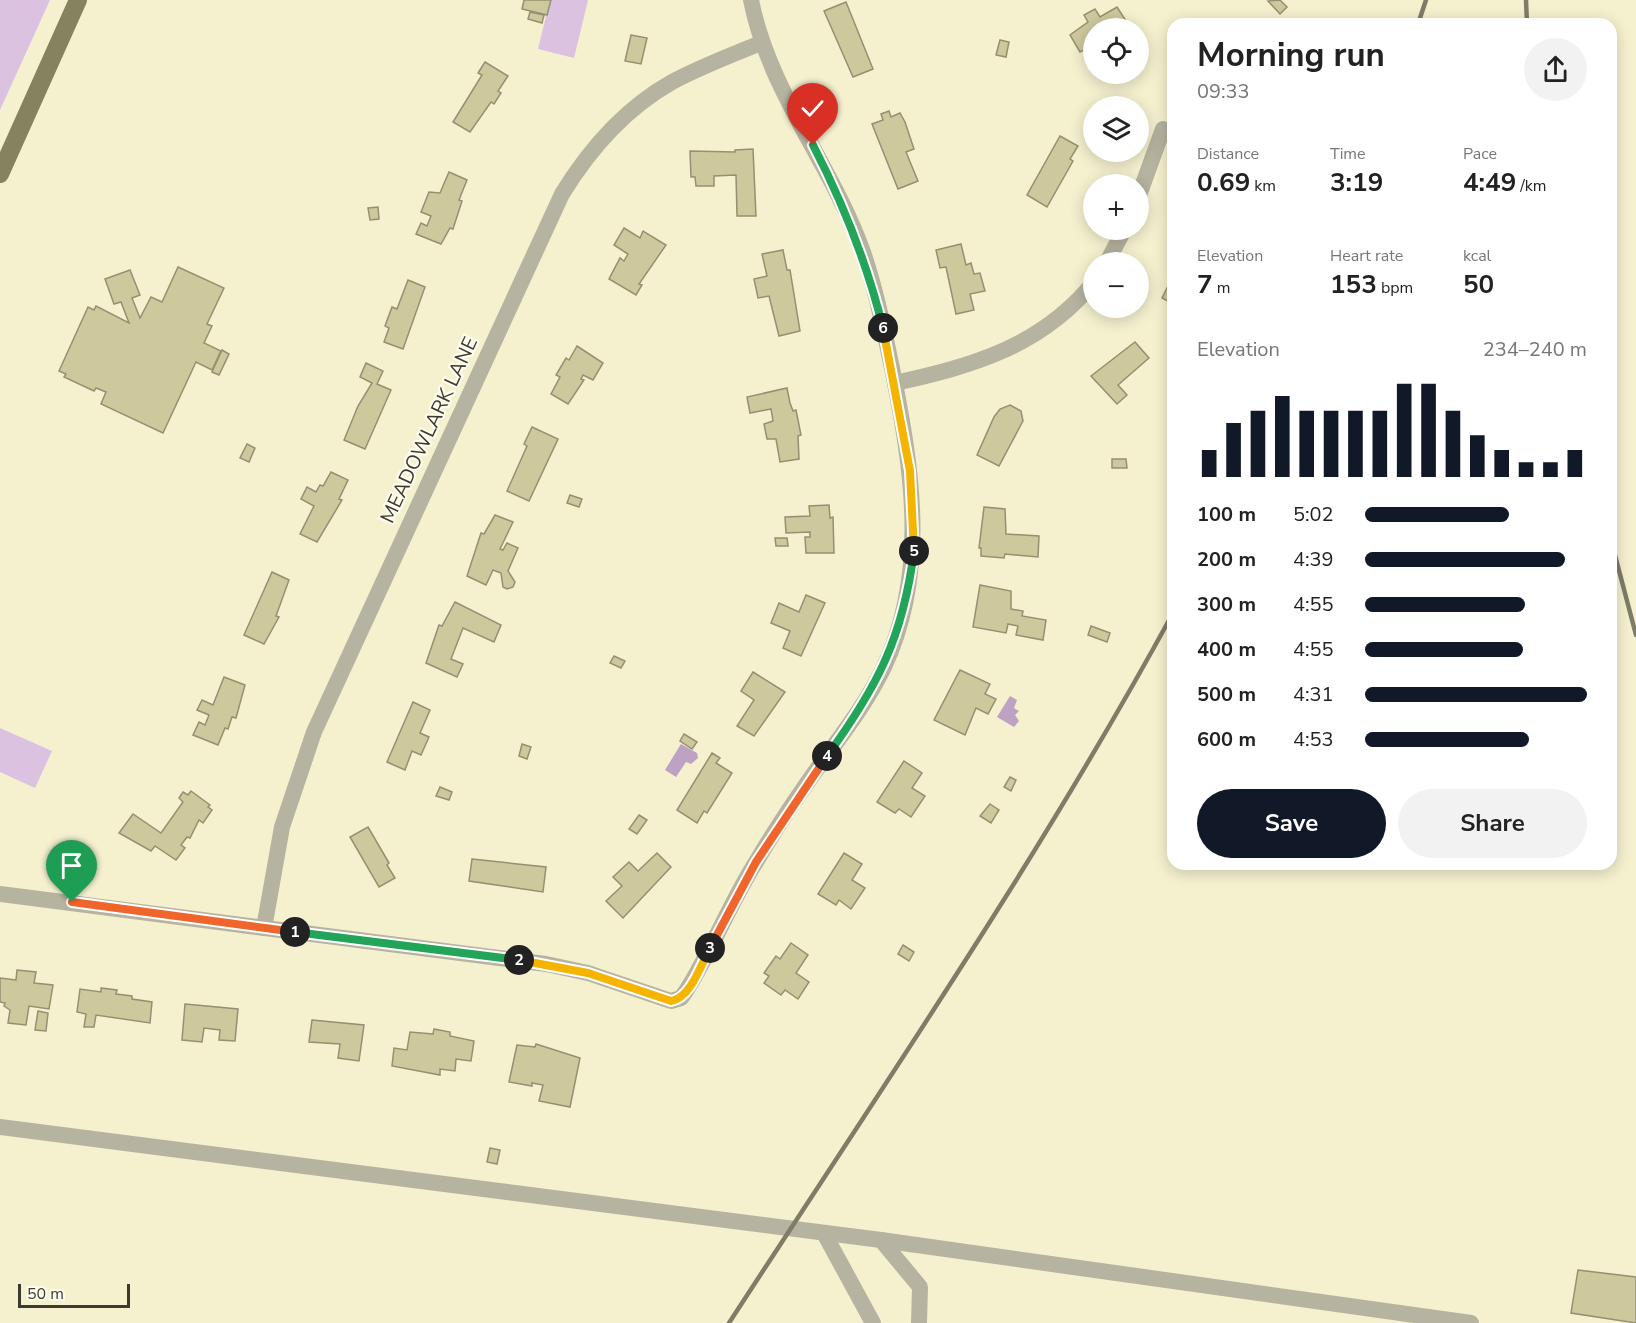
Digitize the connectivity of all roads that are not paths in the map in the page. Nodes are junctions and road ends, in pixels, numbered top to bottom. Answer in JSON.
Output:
{"nodes":[{"id":1,"x":78,"y":0,"type":"edge"},
{"id":2,"x":751,"y":0,"type":"edge"},
{"id":3,"x":761,"y":43,"type":"junction"},
{"id":4,"x":1163,"y":129,"type":"dead end"},
{"id":5,"x":0,"y":174,"type":"edge"},
{"id":6,"x":1147,"y":174,"type":"edge"},
{"id":7,"x":1083,"y":293,"type":"edge"},
{"id":8,"x":895,"y":383,"type":"junction"},
{"id":9,"x":0,"y":894,"type":"edge"},
{"id":10,"x":264,"y":928,"type":"junction"},
{"id":11,"x":0,"y":1127,"type":"edge"},
{"id":12,"x":825,"y":1235,"type":"junction"},
{"id":13,"x":881,"y":1240,"type":"junction"},
{"id":14,"x":873,"y":1323,"type":"edge"},
{"id":15,"x":919,"y":1323,"type":"edge"},
{"id":16,"x":1471,"y":1323,"type":"edge"}],
"edges":[{"from":1,"to":5,"type":"main road"},
{"from":2,"to":3,"type":"street"},
{"from":3,"to":8,"type":"street"},
{"from":3,"to":10,"type":"street","name":"MEADOWLARK LANE"},
{"from":4,"to":6,"type":"street"},
{"from":7,"to":8,"type":"street"},
{"from":8,"to":10,"type":"street"},
{"from":9,"to":10,"type":"street"},
{"from":11,"to":12,"type":"street"},
{"from":12,"to":13,"type":"street"},
{"from":12,"to":14,"type":"street"},
{"from":13,"to":15,"type":"street"},
{"from":13,"to":16,"type":"street"}]}
